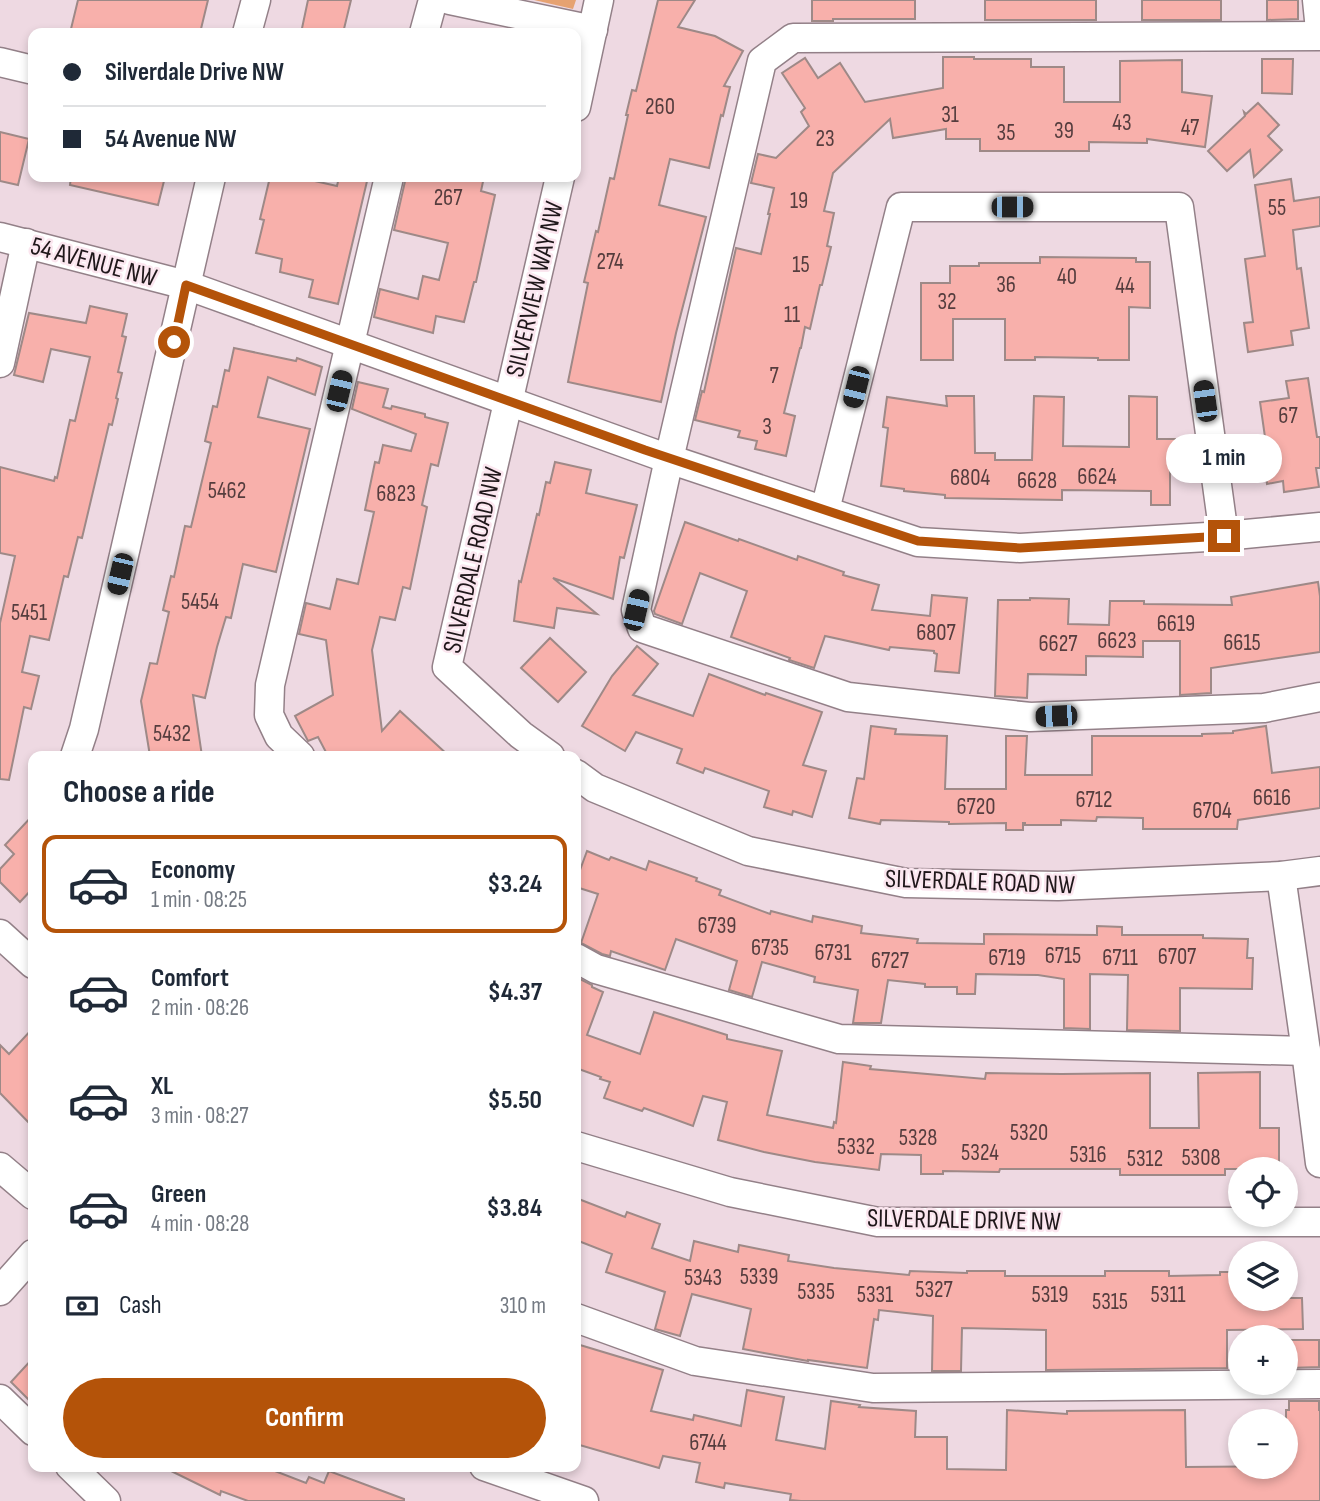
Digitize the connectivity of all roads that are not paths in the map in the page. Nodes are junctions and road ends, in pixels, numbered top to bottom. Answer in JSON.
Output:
{"nodes":[{"id":1,"x":256,"y":0,"type":"edge"},
{"id":2,"x":432,"y":0,"type":"edge"},
{"id":3,"x":450,"y":0,"type":"edge"},
{"id":4,"x":599,"y":0,"type":"edge"},
{"id":5,"x":1317,"y":0,"type":"edge"},
{"id":6,"x":248,"y":28,"type":"edge"},
{"id":7,"x":425,"y":28,"type":"edge"},
{"id":8,"x":593,"y":30,"type":"junction"},
{"id":9,"x":1320,"y":30,"type":"edge"},
{"id":10,"x":1320,"y":36,"type":"edge"},
{"id":11,"x":0,"y":62,"type":"edge"},
{"id":12,"x":28,"y":69,"type":"edge"},
{"id":13,"x":581,"y":84,"type":"edge"},
{"id":14,"x":210,"y":182,"type":"edge"},
{"id":15,"x":389,"y":182,"type":"edge"},
{"id":16,"x":559,"y":182,"type":"edge"},
{"id":17,"x":13,"y":240,"type":"edge"},
{"id":18,"x":186,"y":285,"type":"junction"},
{"id":19,"x":349,"y":344,"type":"junction"},
{"id":20,"x":0,"y":363,"type":"edge"},
{"id":21,"x":509,"y":402,"type":"junction"},
{"id":22,"x":669,"y":459,"type":"junction"},
{"id":23,"x":825,"y":510,"type":"junction"},
{"id":24,"x":1320,"y":527,"type":"edge"},
{"id":25,"x":1224,"y":536,"type":"junction"},
{"id":26,"x":1320,"y":697,"type":"edge"},
{"id":27,"x":77,"y":751,"type":"edge"},
{"id":28,"x":295,"y":751,"type":"edge"},
{"id":29,"x":543,"y":751,"type":"edge"},
{"id":30,"x":581,"y":778,"type":"edge"},
{"id":31,"x":1320,"y":870,"type":"edge"},
{"id":32,"x":1281,"y":876,"type":"junction"},
{"id":33,"x":0,"y":934,"type":"edge"},
{"id":34,"x":28,"y":959,"type":"edge"},
{"id":35,"x":581,"y":960,"type":"edge"},
{"id":36,"x":1306,"y":1051,"type":"junction"},
{"id":37,"x":581,"y":1147,"type":"edge"},
{"id":38,"x":1320,"y":1163,"type":"edge"},
{"id":39,"x":0,"y":1167,"type":"edge"},
{"id":40,"x":28,"y":1191,"type":"edge"},
{"id":41,"x":1320,"y":1222,"type":"edge"},
{"id":42,"x":28,"y":1260,"type":"edge"},
{"id":43,"x":0,"y":1292,"type":"edge"},
{"id":44,"x":581,"y":1320,"type":"edge"},
{"id":45,"x":1320,"y":1384,"type":"edge"},
{"id":46,"x":0,"y":1399,"type":"edge"},
{"id":47,"x":28,"y":1426,"type":"edge"},
{"id":48,"x":76,"y":1472,"type":"edge"},
{"id":49,"x":501,"y":1472,"type":"edge"},
{"id":50,"x":106,"y":1501,"type":"edge"},
{"id":51,"x":583,"y":1501,"type":"edge"}],
"edges":[{"from":1,"to":6,"type":"street"},
{"from":2,"to":7,"type":"street"},
{"from":3,"to":8,"type":"street"},
{"from":4,"to":8,"type":"street"},
{"from":5,"to":9,"type":"street"},
{"from":8,"to":13,"type":"street"},
{"from":10,"to":22,"type":"street"},
{"from":11,"to":12,"type":"street"},
{"from":14,"to":18,"type":"street"},
{"from":15,"to":19,"type":"street"},
{"from":16,"to":21,"type":"street","name":"SILVERVIEW WAY NW"},
{"from":17,"to":18,"type":"street","name":"54 AVENUE NW"},
{"from":17,"to":20,"type":"street"},
{"from":18,"to":19,"type":"street","name":"54 AVENUE NW"},
{"from":18,"to":27,"type":"street"},
{"from":19,"to":21,"type":"street","name":"54 AVENUE NW"},
{"from":19,"to":28,"type":"street"},
{"from":21,"to":22,"type":"street","name":"54 AVENUE NW"},
{"from":21,"to":29,"type":"street","name":"SILVERDALE ROAD NW"},
{"from":22,"to":23,"type":"street","name":"54 AVENUE NW"},
{"from":22,"to":26,"type":"street"},
{"from":23,"to":25,"type":"street","name":"54 AVENUE NW"},
{"from":23,"to":25,"type":"street"},
{"from":24,"to":25,"type":"street","name":"54 AVENUE NW"},
{"from":30,"to":32,"type":"street","name":"SILVERDALE ROAD NW"},
{"from":31,"to":32,"type":"street","name":"SILVERDALE ROAD NW"},
{"from":32,"to":36,"type":"street"},
{"from":33,"to":34,"type":"street"},
{"from":35,"to":36,"type":"street"},
{"from":36,"to":38,"type":"street"},
{"from":37,"to":41,"type":"street","name":"SILVERDALE DRIVE NW"},
{"from":39,"to":40,"type":"street"},
{"from":42,"to":43,"type":"street"},
{"from":44,"to":45,"type":"street"},
{"from":46,"to":47,"type":"street"},
{"from":48,"to":50,"type":"street"},
{"from":49,"to":51,"type":"street"}]}
